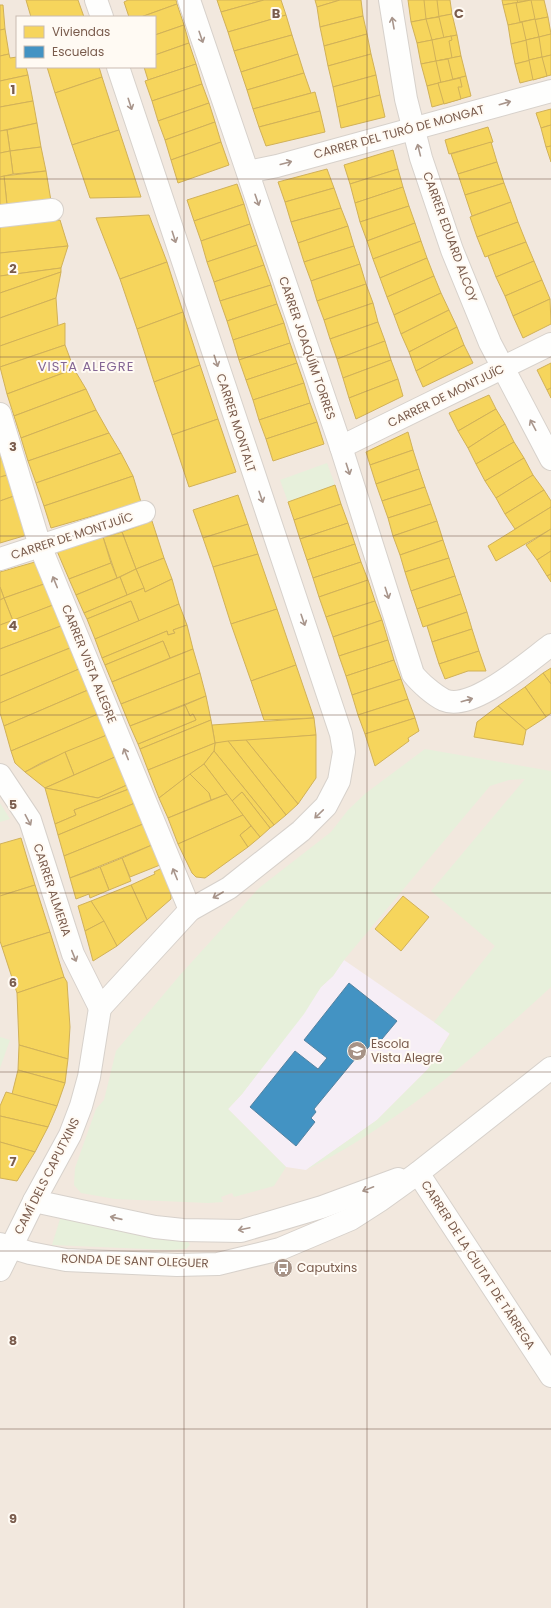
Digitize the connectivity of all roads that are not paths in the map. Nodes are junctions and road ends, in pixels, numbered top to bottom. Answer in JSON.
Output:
{"nodes":[{"id":1,"x":96,"y":0,"type":"edge"},
{"id":2,"x":189,"y":0,"type":"edge"},
{"id":3,"x":390,"y":0,"type":"edge"},
{"id":4,"x":102,"y":16,"type":"edge"},
{"id":5,"x":118,"y":68,"type":"edge"},
{"id":6,"x":551,"y":91,"type":"edge"},
{"id":7,"x":414,"y":129,"type":"junction"},
{"id":8,"x":248,"y":172,"type":"junction"},
{"id":9,"x":52,"y":210,"type":"dead end"},
{"id":10,"x":0,"y":216,"type":"edge"},
{"id":11,"x":551,"y":344,"type":"edge"},
{"id":12,"x":503,"y":368,"type":"junction"},
{"id":13,"x":0,"y":414,"type":"edge"},
{"id":14,"x":341,"y":447,"type":"junction"},
{"id":15,"x":551,"y":459,"type":"edge"},
{"id":16,"x":144,"y":512,"type":"dead end"},
{"id":17,"x":40,"y":546,"type":"junction"},
{"id":18,"x":0,"y":559,"type":"edge"},
{"id":19,"x":551,"y":645,"type":"edge"},
{"id":20,"x":0,"y":775,"type":"edge"},
{"id":21,"x":190,"y":910,"type":"junction"},
{"id":22,"x":100,"y":1008,"type":"junction"},
{"id":23,"x":551,"y":1068,"type":"edge"},
{"id":24,"x":418,"y":1173,"type":"junction"},
{"id":25,"x":34,"y":1201,"type":"junction"},
{"id":26,"x":6,"y":1245,"type":"edge"},
{"id":27,"x":0,"y":1270,"type":"edge"},
{"id":28,"x":551,"y":1376,"type":"edge"}],
"edges":[{"from":1,"to":4,"type":"street"},
{"from":2,"to":8,"type":"street","name":"CARRER JOAQUÍM TORRES","one_way":true},
{"from":7,"to":3,"type":"street","name":"CARRER EDUARD ALCOY","one_way":true},
{"from":5,"to":21,"type":"street","name":"CARRER MONTALT","one_way":true},
{"from":7,"to":6,"type":"street","name":"CARRER DEL TURÓ DE MONGAT","one_way":true},
{"from":8,"to":7,"type":"street","name":"CARRER DEL TURÓ DE MONGAT","one_way":true},
{"from":12,"to":7,"type":"street","name":"CARRER EDUARD ALCOY","one_way":true},
{"from":8,"to":14,"type":"street","name":"CARRER JOAQUÍM TORRES","one_way":true},
{"from":9,"to":10,"type":"street"},
{"from":11,"to":12,"type":"street","name":"CARRER DE MONTJUÏC"},
{"from":12,"to":14,"type":"street","name":"CARRER DE MONTJUÏC"},
{"from":15,"to":12,"type":"street","name":"CARRER EDUARD ALCOY","one_way":true},
{"from":13,"to":17,"type":"street","name":"CARRER VISTA ALEGRE"},
{"from":14,"to":19,"type":"street","name":"CARRER JOAQUÍM TORRES","one_way":true},
{"from":16,"to":17,"type":"street","name":"CARRER DE MONTJUÏC"},
{"from":17,"to":18,"type":"street","name":"CARRER DE MONTJUÏC"},
{"from":21,"to":17,"type":"street","name":"CARRER VISTA ALEGRE","one_way":true},
{"from":20,"to":22,"type":"street","name":"CARRER ALMERIA","one_way":true},
{"from":21,"to":22,"type":"street","name":"CARRER MONTALT"},
{"from":22,"to":25,"type":"street","name":"CAMÍ DELS CAPUTXINS"},
{"from":23,"to":24,"type":"street","name":"RONDA DE SANT OLEGUER"},
{"from":24,"to":25,"type":"street","name":"RONDA DE SANT OLEGUER","one_way":true},
{"from":24,"to":26,"type":"street","name":"RONDA DE SANT OLEGUER"},
{"from":24,"to":28,"type":"street","name":"CARRER DE LA CIUTAT DE TÀRREGA"},
{"from":25,"to":26,"type":"street","name":"CAMÍ DELS CAPUTXINS"},
{"from":26,"to":27,"type":"street","name":"CAMÍ DELS CAPUTXINS"}]}
